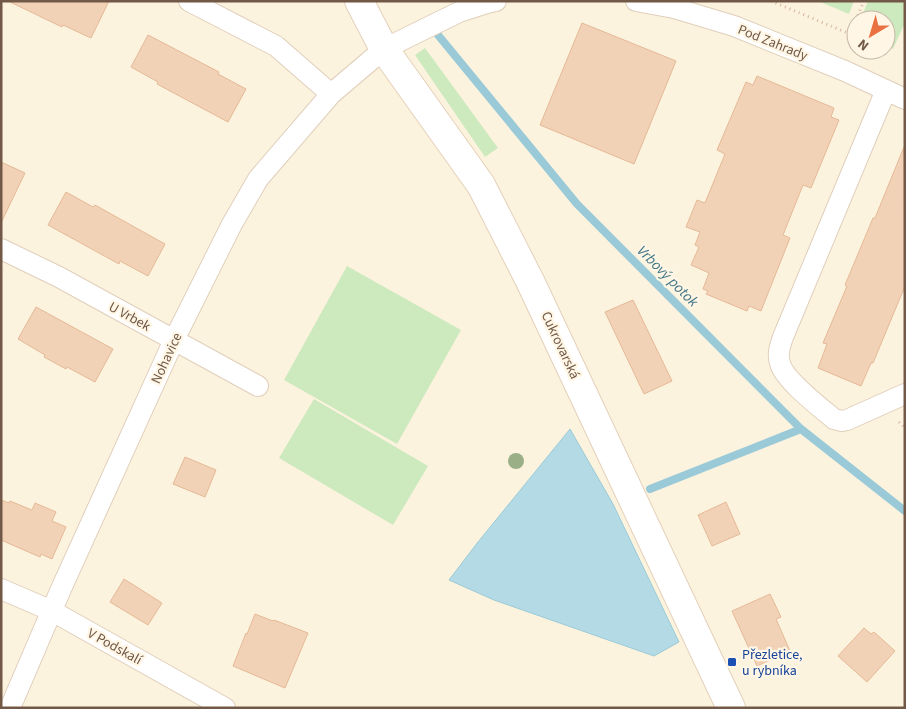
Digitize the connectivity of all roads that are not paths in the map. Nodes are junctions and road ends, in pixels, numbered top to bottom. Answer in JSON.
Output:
{"nodes":[{"id":1,"x":189,"y":1,"type":"edge"},
{"id":2,"x":359,"y":1,"type":"edge"},
{"id":3,"x":496,"y":1,"type":"edge"},
{"id":4,"x":636,"y":1,"type":"edge"},
{"id":5,"x":384,"y":50,"type":"junction"},
{"id":6,"x":886,"y":90,"type":"junction"},
{"id":7,"x":330,"y":94,"type":"junction"},
{"id":8,"x":905,"y":99,"type":"edge"},
{"id":9,"x":1,"y":250,"type":"edge"},
{"id":10,"x":174,"y":340,"type":"junction"},
{"id":11,"x":258,"y":386,"type":"dead end"},
{"id":12,"x":905,"y":394,"type":"edge"},
{"id":13,"x":1,"y":589,"type":"edge"},
{"id":14,"x":52,"y":611,"type":"junction"},
{"id":15,"x":10,"y":708,"type":"edge"},
{"id":16,"x":225,"y":708,"type":"edge"},
{"id":17,"x":730,"y":708,"type":"edge"}],
"edges":[{"from":1,"to":7,"type":"street"},
{"from":2,"to":5,"type":"street","name":"Cukrovarská"},
{"from":3,"to":5,"type":"street"},
{"from":4,"to":6,"type":"street","name":"Pod Zahrady"},
{"from":5,"to":7,"type":"street","name":"Nohavice"},
{"from":5,"to":17,"type":"street","name":"Cukrovarská"},
{"from":6,"to":8,"type":"street","name":"Pod Zahrady"},
{"from":6,"to":12,"type":"street"},
{"from":7,"to":10,"type":"street","name":"Nohavice"},
{"from":9,"to":10,"type":"street","name":"U Vrbek"},
{"from":10,"to":11,"type":"street","name":"U Vrbek"},
{"from":10,"to":14,"type":"street","name":"Nohavice"},
{"from":13,"to":14,"type":"street","name":"V Podskalí"},
{"from":14,"to":15,"type":"street","name":"Nohavice"},
{"from":14,"to":16,"type":"street","name":"V Podskalí"}]}
